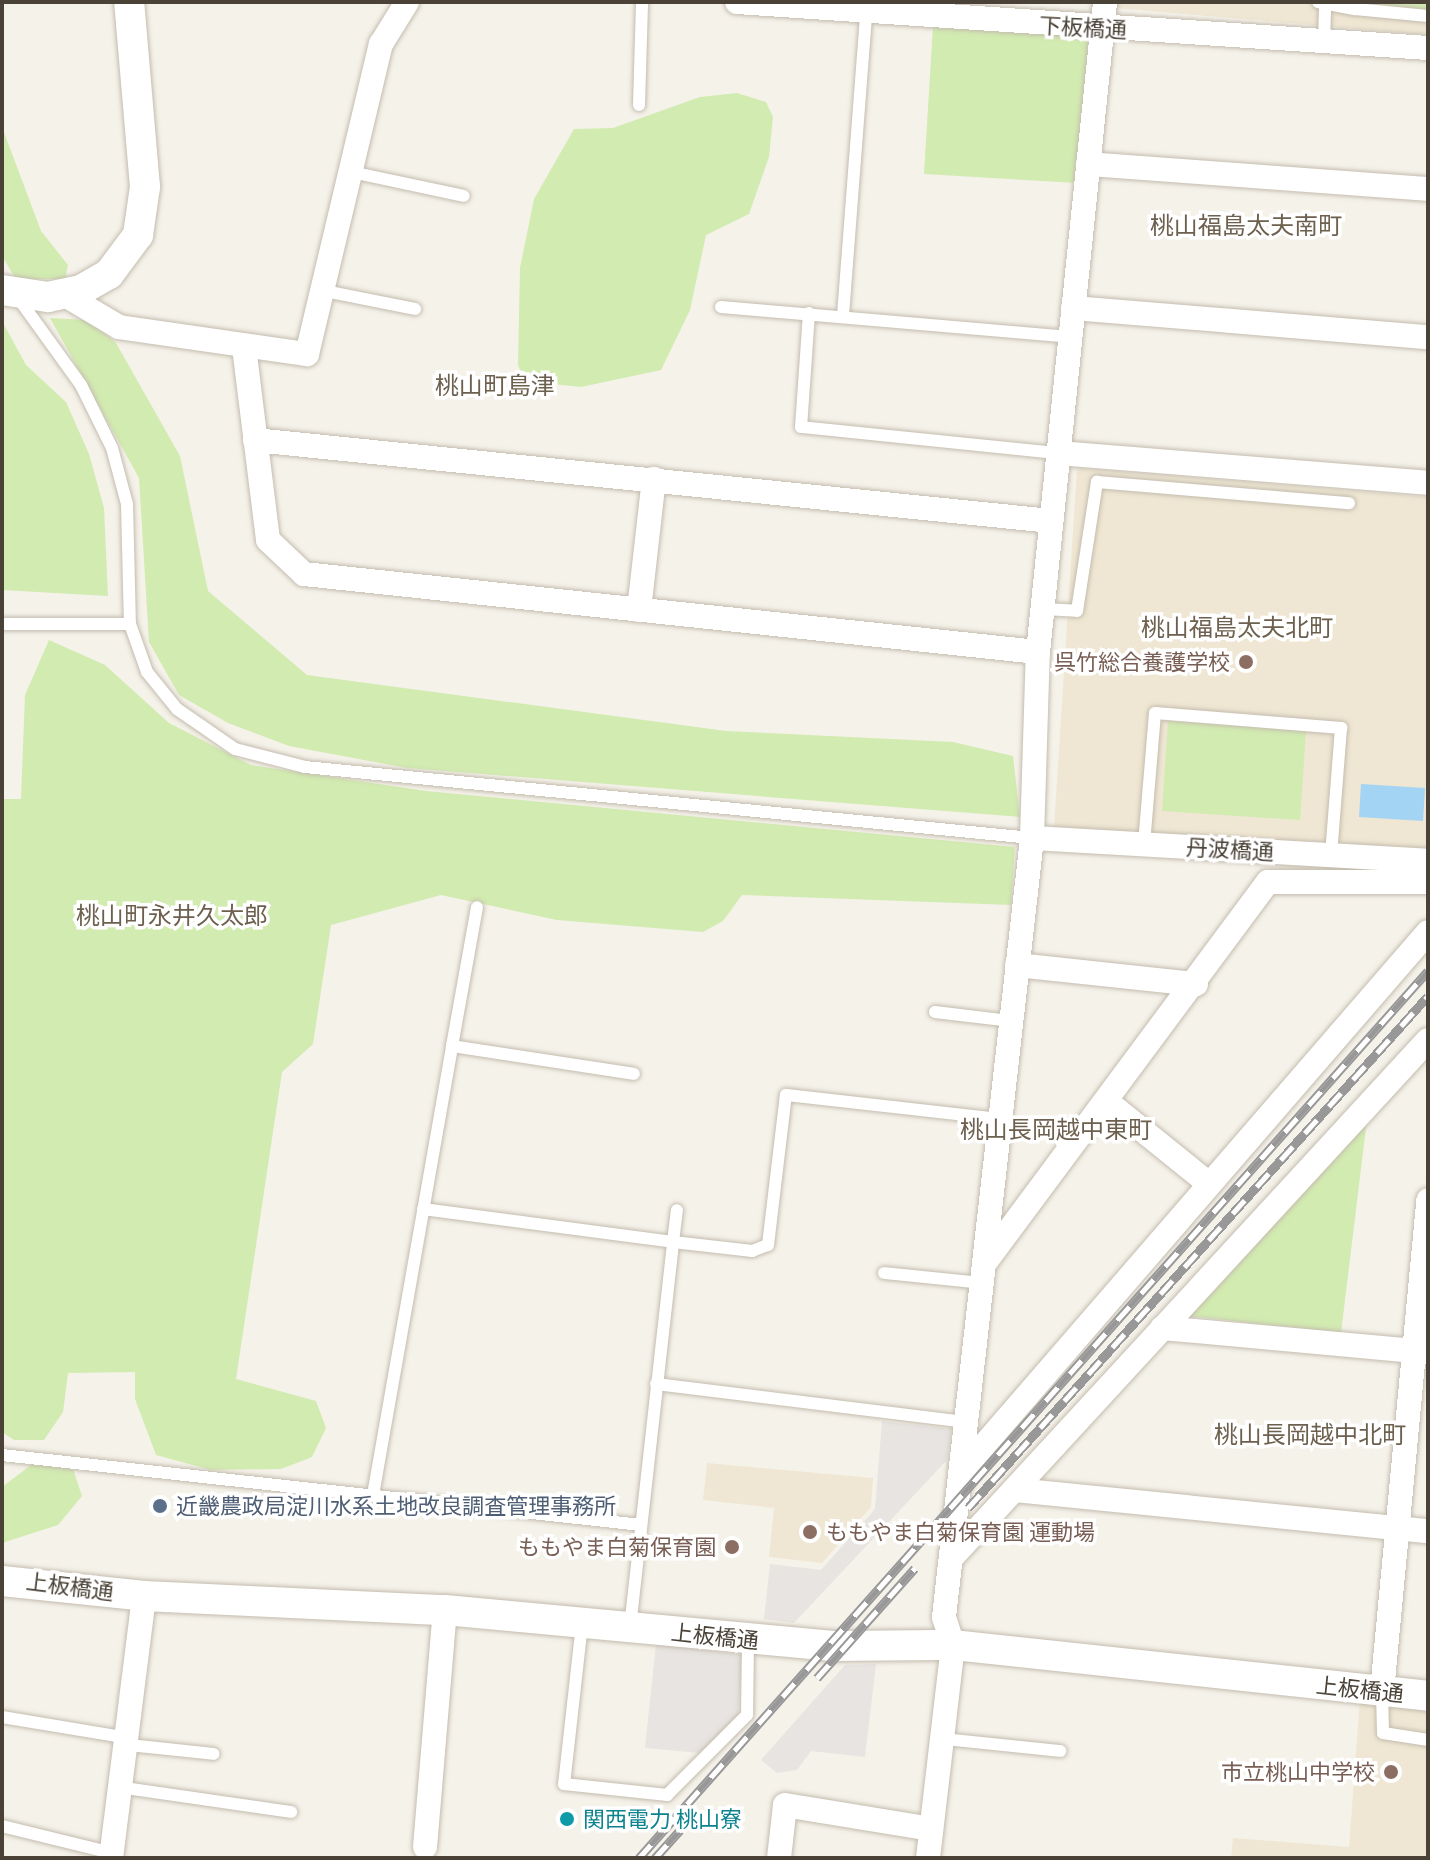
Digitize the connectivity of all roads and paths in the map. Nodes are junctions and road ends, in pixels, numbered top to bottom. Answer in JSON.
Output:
{"nodes":[{"id":1,"x":129,"y":2,"type":"edge"},
{"id":2,"x":407,"y":2,"type":"edge"},
{"id":3,"x":642,"y":2,"type":"edge"},
{"id":4,"x":737,"y":2,"type":"edge"},
{"id":5,"x":1105,"y":2,"type":"edge"},
{"id":6,"x":1322,"y":4,"type":"edge"},
{"id":7,"x":1356,"y":5,"type":"edge"},
{"id":8,"x":866,"y":15,"type":"junction"},
{"id":9,"x":1428,"y":16,"type":"edge"},
{"id":10,"x":1102,"y":28,"type":"junction"},
{"id":11,"x":1324,"y":40,"type":"junction"},
{"id":12,"x":1428,"y":48,"type":"edge"},
{"id":13,"x":639,"y":105,"type":"dead end"},
{"id":14,"x":1088,"y":164,"type":"junction"},
{"id":15,"x":356,"y":173,"type":"junction"},
{"id":16,"x":1428,"y":189,"type":"edge"},
{"id":17,"x":464,"y":196,"type":"dead end"},
{"id":18,"x":6,"y":287,"type":"edge"},
{"id":19,"x":320,"y":290,"type":"junction"},
{"id":20,"x":65,"y":295,"type":"junction"},
{"id":21,"x":721,"y":307,"type":"dead end"},
{"id":22,"x":1073,"y":308,"type":"junction"},
{"id":23,"x":415,"y":309,"type":"dead end"},
{"id":24,"x":809,"y":313,"type":"junction"},
{"id":25,"x":843,"y":315,"type":"junction"},
{"id":26,"x":1070,"y":337,"type":"junction"},
{"id":27,"x":1428,"y":337,"type":"edge"},
{"id":28,"x":244,"y":347,"type":"junction"},
{"id":29,"x":255,"y":440,"type":"junction"},
{"id":30,"x":1058,"y":453,"type":"junction"},
{"id":31,"x":654,"y":479,"type":"junction"},
{"id":32,"x":1428,"y":483,"type":"edge"},
{"id":33,"x":1349,"y":503,"type":"dead end"},
{"id":34,"x":1051,"y":521,"type":"junction"},
{"id":35,"x":1043,"y":609,"type":"junction"},
{"id":36,"x":639,"y":610,"type":"junction"},
{"id":37,"x":2,"y":624,"type":"edge"},
{"id":38,"x":130,"y":624,"type":"junction"},
{"id":39,"x":1038,"y":652,"type":"junction"},
{"id":40,"x":1032,"y":838,"type":"junction"},
{"id":41,"x":1144,"y":844,"type":"junction"},
{"id":42,"x":1331,"y":854,"type":"junction"},
{"id":43,"x":1428,"y":861,"type":"edge"},
{"id":44,"x":1428,"y":882,"type":"edge"},
{"id":45,"x":477,"y":907,"type":"dead end"},
{"id":46,"x":1428,"y":932,"type":"edge"},
{"id":47,"x":1017,"y":965,"type":"junction"},
{"id":48,"x":1196,"y":984,"type":"junction"},
{"id":49,"x":935,"y":1012,"type":"dead end"},
{"id":50,"x":1011,"y":1021,"type":"junction"},
{"id":51,"x":1428,"y":1040,"type":"edge"},
{"id":52,"x":452,"y":1046,"type":"junction"},
{"id":53,"x":634,"y":1074,"type":"dead end"},
{"id":54,"x":1110,"y":1104,"type":"junction"},
{"id":55,"x":1000,"y":1119,"type":"junction"},
{"id":56,"x":1209,"y":1184,"type":"junction"},
{"id":57,"x":1428,"y":1200,"type":"edge"},
{"id":58,"x":423,"y":1209,"type":"junction"},
{"id":59,"x":677,"y":1210,"type":"dead end"},
{"id":60,"x":673,"y":1242,"type":"junction"},
{"id":61,"x":884,"y":1273,"type":"dead end"},
{"id":62,"x":983,"y":1273,"type":"junction"},
{"id":63,"x":1162,"y":1328,"type":"junction"},
{"id":64,"x":1420,"y":1352,"type":"edge"},
{"id":65,"x":656,"y":1384,"type":"junction"},
{"id":66,"x":965,"y":1422,"type":"junction"},
{"id":67,"x":2,"y":1455,"type":"edge"},
{"id":68,"x":960,"y":1473,"type":"junction"},
{"id":69,"x":1015,"y":1490,"type":"junction"},
{"id":70,"x":373,"y":1495,"type":"junction"},
{"id":71,"x":641,"y":1525,"type":"junction"},
{"id":72,"x":1393,"y":1527,"type":"junction"},
{"id":73,"x":1428,"y":1531,"type":"edge"},
{"id":74,"x":953,"y":1556,"type":"junction"},
{"id":75,"x":2,"y":1581,"type":"edge"},
{"id":76,"x":144,"y":1596,"type":"junction"},
{"id":77,"x":445,"y":1610,"type":"junction"},
{"id":78,"x":582,"y":1621,"type":"junction"},
{"id":79,"x":630,"y":1627,"type":"junction"},
{"id":80,"x":748,"y":1639,"type":"junction"},
{"id":81,"x":953,"y":1645,"type":"junction"},
{"id":82,"x":1382,"y":1691,"type":"junction"},
{"id":83,"x":1428,"y":1696,"type":"edge"},
{"id":84,"x":2,"y":1717,"type":"edge"},
{"id":85,"x":944,"y":1739,"type":"junction"},
{"id":86,"x":1428,"y":1740,"type":"edge"},
{"id":87,"x":130,"y":1741,"type":"junction"},
{"id":88,"x":1060,"y":1751,"type":"dead end"},
{"id":89,"x":214,"y":1754,"type":"dead end"},
{"id":90,"x":125,"y":1788,"type":"junction"},
{"id":91,"x":291,"y":1812,"type":"dead end"},
{"id":92,"x":2,"y":1826,"type":"edge"},
{"id":93,"x":931,"y":1829,"type":"junction"},
{"id":94,"x":425,"y":1847,"type":"dead end"},
{"id":95,"x":112,"y":1855,"type":"edge"},
{"id":96,"x":779,"y":1858,"type":"edge"},
{"id":97,"x":928,"y":1858,"type":"edge"},
{"id":98,"x":934,"y":1858,"type":"edge"}],
"edges":[{"from":1,"to":20,"type":"street"},
{"from":2,"to":15,"type":"street"},
{"from":3,"to":13,"type":"lane"},
{"from":4,"to":8,"type":"street","name":"下板橋通"},
{"from":5,"to":10,"type":"street"},
{"from":6,"to":7,"type":"lane"},
{"from":6,"to":11,"type":"lane"},
{"from":7,"to":9,"type":"lane"},
{"from":8,"to":10,"type":"street","name":"下板橋通"},
{"from":8,"to":25,"type":"lane"},
{"from":10,"to":11,"type":"street","name":"下板橋通"},
{"from":10,"to":14,"type":"street"},
{"from":11,"to":12,"type":"street","name":"下板橋通"},
{"from":14,"to":16,"type":"street"},
{"from":14,"to":22,"type":"street"},
{"from":15,"to":17,"type":"lane"},
{"from":15,"to":19,"type":"street"},
{"from":18,"to":20,"type":"street"},
{"from":18,"to":38,"type":"lane"},
{"from":19,"to":23,"type":"lane"},
{"from":19,"to":28,"type":"street"},
{"from":20,"to":28,"type":"street"},
{"from":21,"to":24,"type":"lane"},
{"from":22,"to":26,"type":"street"},
{"from":22,"to":27,"type":"street"},
{"from":24,"to":25,"type":"lane"},
{"from":24,"to":30,"type":"lane"},
{"from":25,"to":26,"type":"lane"},
{"from":26,"to":30,"type":"street"},
{"from":28,"to":29,"type":"street"},
{"from":29,"to":31,"type":"street"},
{"from":29,"to":36,"type":"street"},
{"from":30,"to":32,"type":"street"},
{"from":30,"to":34,"type":"street"},
{"from":31,"to":34,"type":"street"},
{"from":31,"to":36,"type":"street"},
{"from":33,"to":35,"type":"lane"},
{"from":34,"to":35,"type":"street"},
{"from":35,"to":39,"type":"street"},
{"from":36,"to":39,"type":"street"},
{"from":37,"to":38,"type":"lane"},
{"from":38,"to":40,"type":"lane"},
{"from":39,"to":40,"type":"street"},
{"from":40,"to":41,"type":"street","name":"丹波橋通"},
{"from":40,"to":47,"type":"street"},
{"from":41,"to":42,"type":"street","name":"丹波橋通"},
{"from":41,"to":42,"type":"lane"},
{"from":42,"to":43,"type":"street","name":"丹波橋通"},
{"from":44,"to":48,"type":"street"},
{"from":45,"to":52,"type":"lane"},
{"from":46,"to":56,"type":"street"},
{"from":47,"to":48,"type":"street"},
{"from":47,"to":50,"type":"street"},
{"from":48,"to":54,"type":"street"},
{"from":49,"to":50,"type":"lane"},
{"from":50,"to":55,"type":"street"},
{"from":51,"to":63,"type":"street"},
{"from":52,"to":53,"type":"lane"},
{"from":52,"to":58,"type":"lane"},
{"from":54,"to":56,"type":"street"},
{"from":54,"to":62,"type":"street"},
{"from":55,"to":60,"type":"lane"},
{"from":55,"to":62,"type":"street"},
{"from":56,"to":68,"type":"street"},
{"from":57,"to":64,"type":"street"},
{"from":58,"to":60,"type":"lane"},
{"from":58,"to":70,"type":"lane"},
{"from":59,"to":60,"type":"lane"},
{"from":60,"to":65,"type":"lane"},
{"from":61,"to":62,"type":"lane"},
{"from":62,"to":66,"type":"street"},
{"from":63,"to":64,"type":"street"},
{"from":63,"to":69,"type":"street"},
{"from":64,"to":72,"type":"street"},
{"from":65,"to":66,"type":"lane"},
{"from":65,"to":71,"type":"lane"},
{"from":66,"to":68,"type":"street"},
{"from":67,"to":70,"type":"lane"},
{"from":68,"to":74,"type":"street"},
{"from":69,"to":72,"type":"street"},
{"from":69,"to":74,"type":"street"},
{"from":70,"to":71,"type":"lane"},
{"from":71,"to":79,"type":"lane"},
{"from":72,"to":73,"type":"street"},
{"from":72,"to":82,"type":"street"},
{"from":74,"to":81,"type":"street"},
{"from":75,"to":76,"type":"street","name":"上板橋通"},
{"from":76,"to":77,"type":"street","name":"上板橋通"},
{"from":76,"to":87,"type":"street"},
{"from":77,"to":78,"type":"street","name":"上板橋通"},
{"from":77,"to":94,"type":"street"},
{"from":78,"to":79,"type":"street","name":"上板橋通"},
{"from":78,"to":80,"type":"lane"},
{"from":79,"to":80,"type":"street","name":"上板橋通"},
{"from":80,"to":81,"type":"street","name":"上板橋通"},
{"from":81,"to":82,"type":"street","name":"上板橋通"},
{"from":81,"to":85,"type":"street"},
{"from":82,"to":83,"type":"street","name":"上板橋通"},
{"from":82,"to":86,"type":"lane"},
{"from":84,"to":87,"type":"lane"},
{"from":85,"to":88,"type":"lane"},
{"from":85,"to":93,"type":"street"},
{"from":87,"to":89,"type":"lane"},
{"from":87,"to":90,"type":"street"},
{"from":90,"to":91,"type":"lane"},
{"from":90,"to":95,"type":"street"},
{"from":92,"to":95,"type":"lane"},
{"from":93,"to":96,"type":"street"},
{"from":93,"to":97,"type":"street"},
{"from":97,"to":98,"type":"lane"}]}
